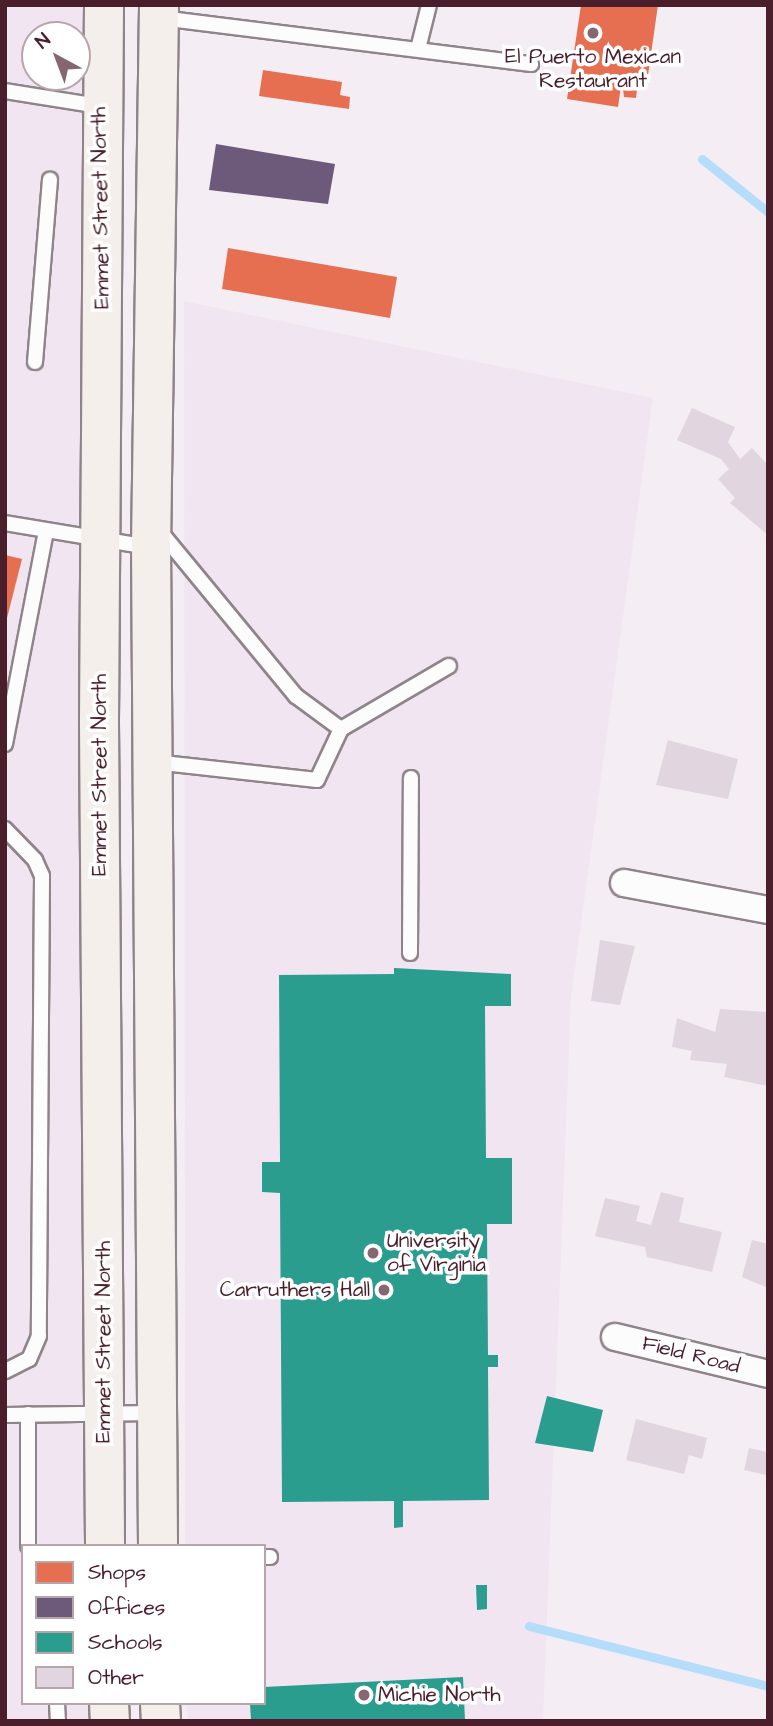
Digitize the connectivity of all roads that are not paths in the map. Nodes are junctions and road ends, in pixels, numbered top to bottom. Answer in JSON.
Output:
{"nodes":[{"id":1,"x":104,"y":5,"type":"edge"},
{"id":2,"x":429,"y":5,"type":"edge"},
{"id":3,"x":159,"y":11,"type":"edge"},
{"id":4,"x":418,"y":49,"type":"junction"},
{"id":5,"x":531,"y":64,"type":"dead end"},
{"id":6,"x":5,"y":91,"type":"edge"},
{"id":7,"x":99,"y":106,"type":"junction"},
{"id":8,"x":50,"y":180,"type":"dead end"},
{"id":9,"x":35,"y":362,"type":"dead end"},
{"id":10,"x":5,"y":523,"type":"edge"},
{"id":11,"x":46,"y":531,"type":"junction"},
{"id":12,"x":152,"y":534,"type":"junction"},
{"id":13,"x":100,"y":540,"type":"junction"},
{"id":14,"x":449,"y":667,"type":"dead end"},
{"id":15,"x":341,"y":729,"type":"junction"},
{"id":16,"x":5,"y":744,"type":"edge"},
{"id":17,"x":153,"y":761,"type":"junction"},
{"id":18,"x":411,"y":778,"type":"dead end"},
{"id":19,"x":5,"y":829,"type":"edge"},
{"id":20,"x":624,"y":883,"type":"dead end"},
{"id":21,"x":768,"y":910,"type":"edge"},
{"id":22,"x":410,"y":953,"type":"dead end"},
{"id":23,"x":615,"y":1337,"type":"dead end"},
{"id":24,"x":5,"y":1371,"type":"edge"},
{"id":25,"x":768,"y":1374,"type":"edge"},
{"id":26,"x":104,"y":1413,"type":"junction"},
{"id":27,"x":156,"y":1413,"type":"junction"},
{"id":28,"x":28,"y":1414,"type":"junction"},
{"id":29,"x":5,"y":1415,"type":"edge"},
{"id":30,"x":28,"y":1544,"type":"edge"},
{"id":31,"x":106,"y":1544,"type":"edge"},
{"id":32,"x":158,"y":1544,"type":"edge"}],
"edges":[{"from":1,"to":7,"type":"main road","name":"Emmet Street North"},
{"from":2,"to":4,"type":"lane"},
{"from":3,"to":4,"type":"lane"},
{"from":3,"to":12,"type":"main road"},
{"from":4,"to":5,"type":"lane"},
{"from":6,"to":7,"type":"lane"},
{"from":7,"to":13,"type":"main road","name":"Emmet Street North"},
{"from":8,"to":9,"type":"lane"},
{"from":10,"to":11,"type":"lane"},
{"from":11,"to":13,"type":"lane"},
{"from":11,"to":16,"type":"lane"},
{"from":12,"to":13,"type":"lane"},
{"from":12,"to":15,"type":"lane"},
{"from":12,"to":17,"type":"main road"},
{"from":13,"to":26,"type":"main road","name":"Emmet Street North"},
{"from":14,"to":15,"type":"lane"},
{"from":15,"to":17,"type":"lane"},
{"from":17,"to":27,"type":"main road"},
{"from":18,"to":22,"type":"lane"},
{"from":19,"to":24,"type":"lane"},
{"from":20,"to":21,"type":"street"},
{"from":23,"to":25,"type":"street","name":"Field Road"},
{"from":26,"to":27,"type":"lane"},
{"from":26,"to":28,"type":"lane"},
{"from":26,"to":31,"type":"main road","name":"Emmet Street North"},
{"from":27,"to":32,"type":"main road"},
{"from":28,"to":29,"type":"lane"},
{"from":28,"to":30,"type":"lane"}]}
